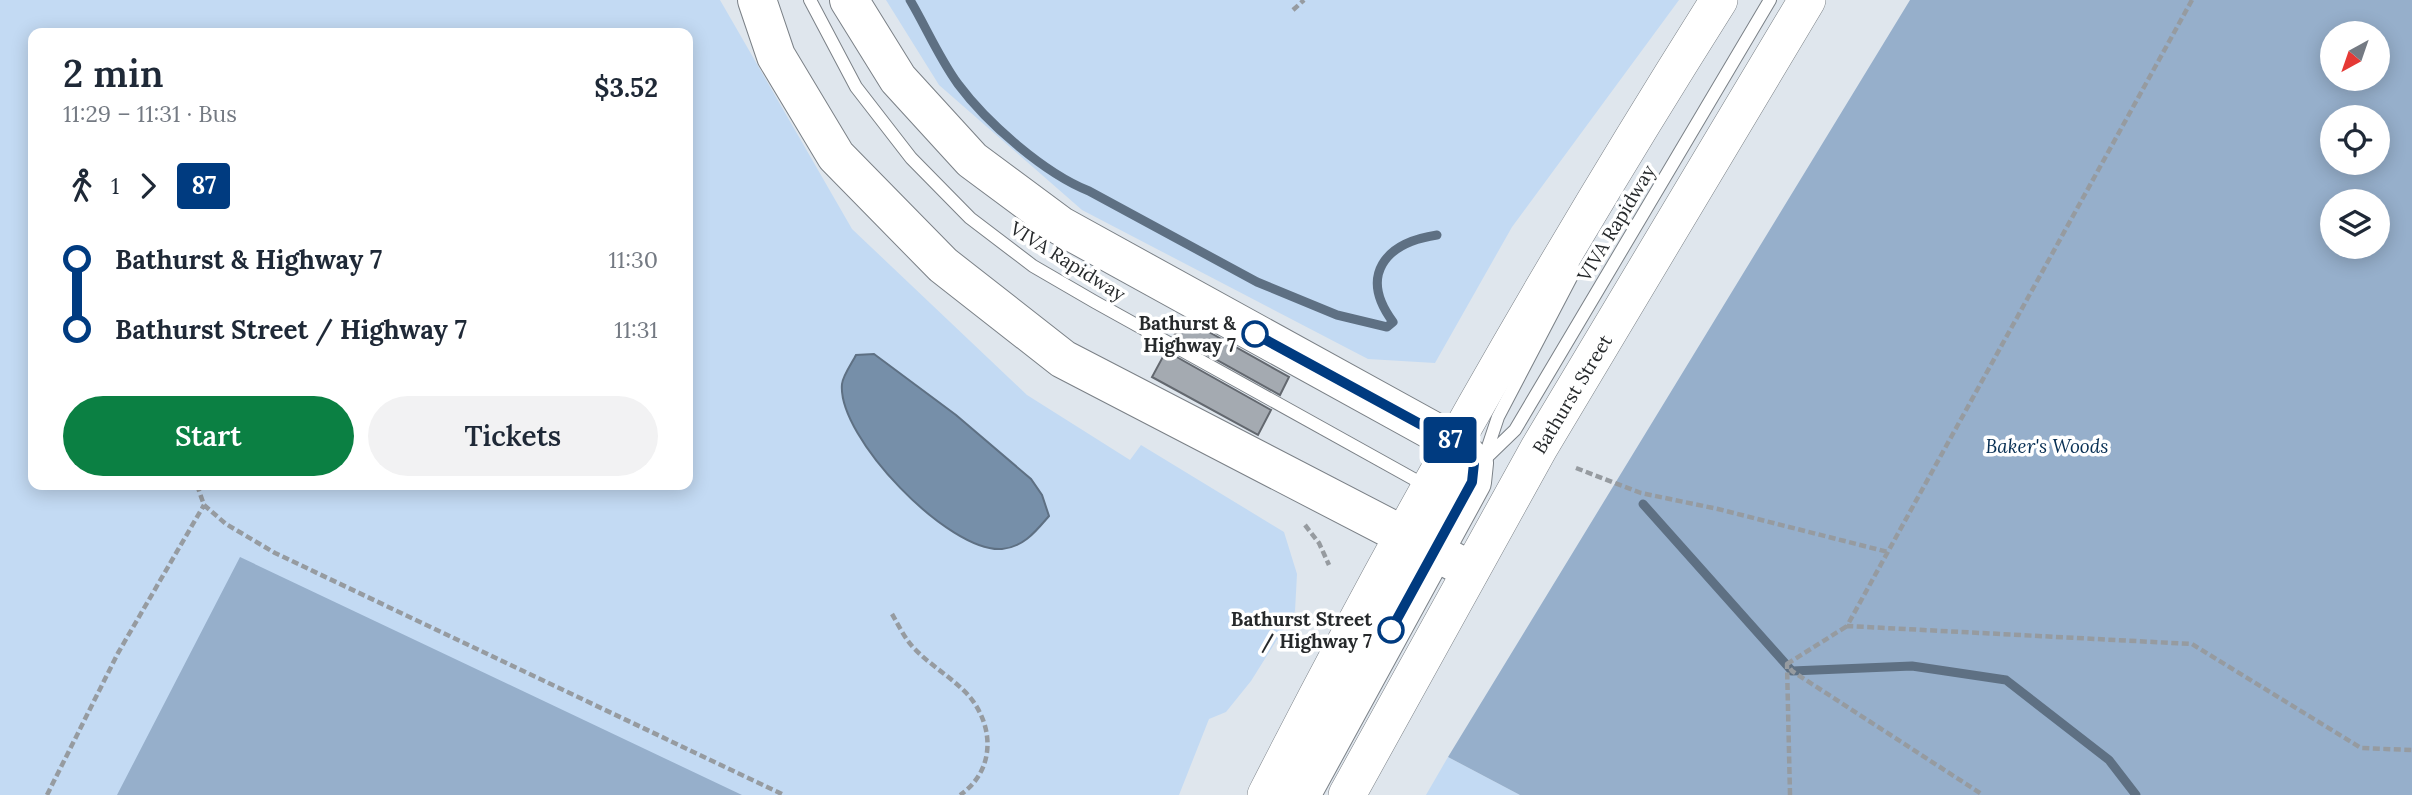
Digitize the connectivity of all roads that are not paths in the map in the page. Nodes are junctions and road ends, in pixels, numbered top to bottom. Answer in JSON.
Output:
{"nodes":[{"id":1,"x":757,"y":0,"type":"edge"},
{"id":2,"x":810,"y":0,"type":"edge"},
{"id":3,"x":849,"y":0,"type":"edge"},
{"id":4,"x":1719,"y":0,"type":"edge"},
{"id":5,"x":1770,"y":0,"type":"edge"},
{"id":6,"x":1807,"y":0,"type":"edge"},
{"id":7,"x":1619,"y":159,"type":"junction"},
{"id":8,"x":1455,"y":476,"type":"junction"},
{"id":9,"x":1417,"y":544,"type":"junction"},
{"id":10,"x":1470,"y":570,"type":"junction"},
{"id":11,"x":1266,"y":795,"type":"edge"},
{"id":12,"x":1301,"y":795,"type":"edge"},
{"id":13,"x":1347,"y":795,"type":"edge"}],
"edges":[{"from":1,"to":9,"type":"main road"},
{"from":2,"to":8,"type":"lane","name":"VIVA Rapidway"},
{"from":3,"to":8,"type":"main road"},
{"from":4,"to":7,"type":"main road"},
{"from":5,"to":8,"type":"lane","name":"VIVA Rapidway"},
{"from":6,"to":10,"type":"main road","name":"Bathurst Street"},
{"from":7,"to":8,"type":"main road"},
{"from":7,"to":8,"type":"lane","name":"VIVA Rapidway"},
{"from":8,"to":9,"type":"main road"},
{"from":9,"to":10,"type":"main road"},
{"from":9,"to":11,"type":"main road"},
{"from":9,"to":12,"type":"main road"},
{"from":10,"to":13,"type":"main road","name":"Bathurst Street"}]}
